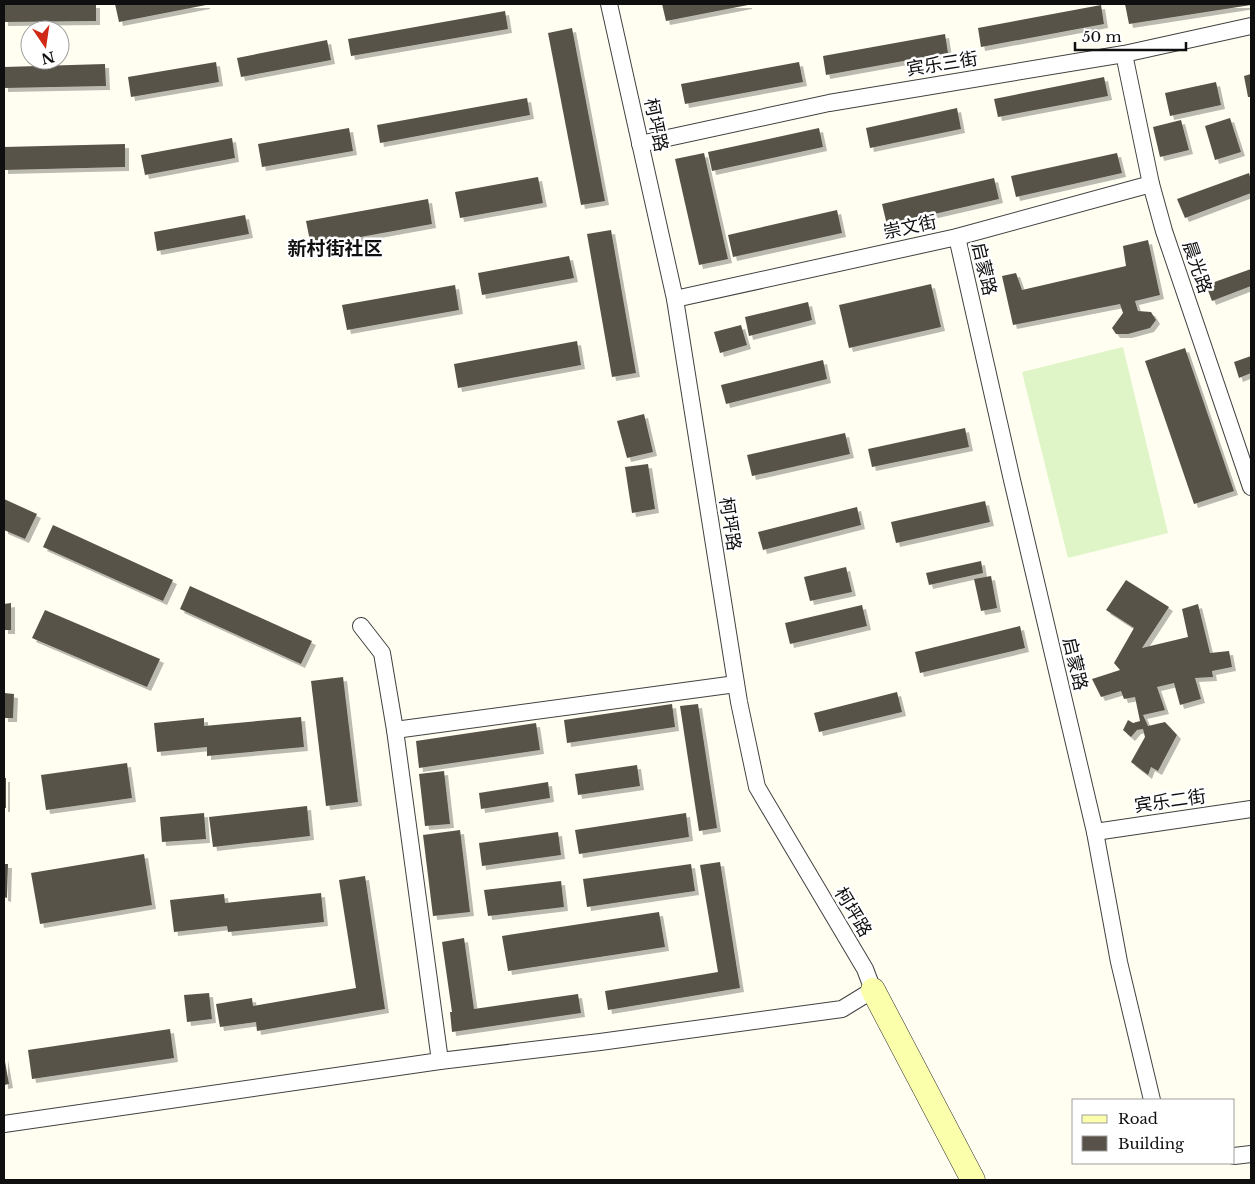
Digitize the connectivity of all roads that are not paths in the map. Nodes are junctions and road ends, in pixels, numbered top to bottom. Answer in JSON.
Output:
{"nodes":[{"id":1,"x":609,"y":4,"type":"edge"},
{"id":2,"x":1251,"y":26,"type":"edge"},
{"id":3,"x":1124,"y":54,"type":"junction"},
{"id":4,"x":640,"y":144,"type":"junction"},
{"id":5,"x":1150,"y":184,"type":"junction"},
{"id":6,"x":957,"y":237,"type":"junction"},
{"id":7,"x":675,"y":299,"type":"junction"},
{"id":8,"x":1251,"y":487,"type":"edge"},
{"id":9,"x":361,"y":626,"type":"dead end"},
{"id":10,"x":736,"y":684,"type":"junction"},
{"id":11,"x":395,"y":730,"type":"junction"},
{"id":12,"x":1251,"y":809,"type":"edge"},
{"id":13,"x":1095,"y":832,"type":"junction"},
{"id":14,"x":873,"y":990,"type":"junction"},
{"id":15,"x":440,"y":1061,"type":"junction"},
{"id":16,"x":1152,"y":1099,"type":"edge"},
{"id":17,"x":4,"y":1124,"type":"edge"},
{"id":18,"x":1251,"y":1154,"type":"edge"},
{"id":19,"x":1235,"y":1156,"type":"edge"},
{"id":20,"x":973,"y":1180,"type":"edge"}],
"edges":[{"from":1,"to":4,"type":"street","name":"柯坪路"},
{"from":2,"to":3,"type":"street","name":"宾乐三街"},
{"from":3,"to":4,"type":"street","name":"宾乐三街"},
{"from":3,"to":5,"type":"street","name":"晨光路"},
{"from":4,"to":7,"type":"street","name":"柯坪路"},
{"from":5,"to":6,"type":"street","name":"崇文街"},
{"from":5,"to":8,"type":"street","name":"晨光路"},
{"from":6,"to":7,"type":"street","name":"崇文街"},
{"from":6,"to":13,"type":"street","name":"启蒙路"},
{"from":7,"to":10,"type":"street","name":"柯坪路"},
{"from":9,"to":11,"type":"street"},
{"from":10,"to":11,"type":"street"},
{"from":10,"to":14,"type":"street","name":"柯坪路"},
{"from":11,"to":15,"type":"street"},
{"from":12,"to":13,"type":"street","name":"宾乐二街"},
{"from":13,"to":16,"type":"street","name":"启蒙路"},
{"from":14,"to":15,"type":"street"},
{"from":14,"to":20,"type":"street"},
{"from":15,"to":17,"type":"street"},
{"from":18,"to":19,"type":"street"}]}
